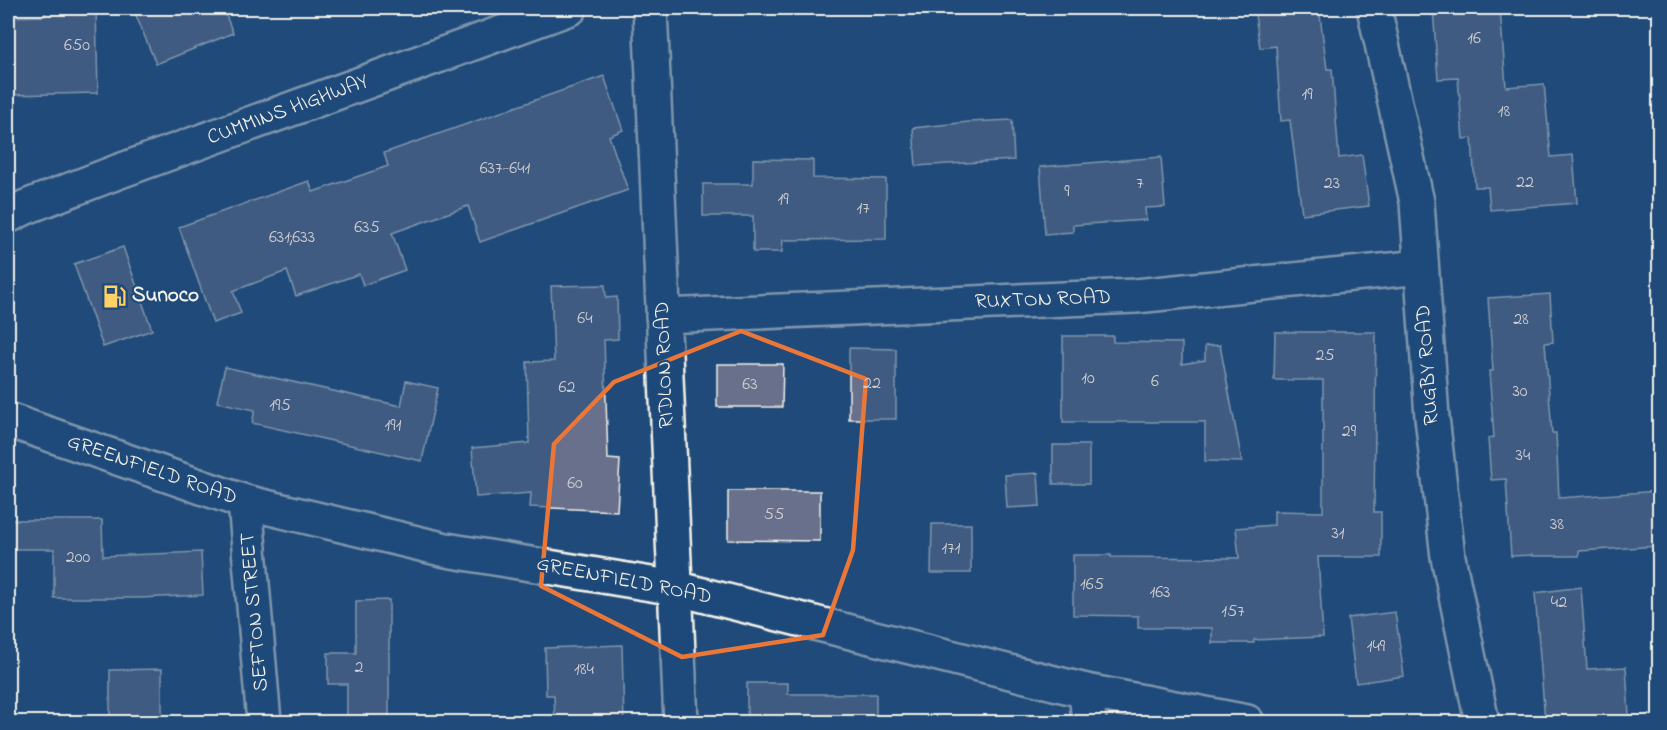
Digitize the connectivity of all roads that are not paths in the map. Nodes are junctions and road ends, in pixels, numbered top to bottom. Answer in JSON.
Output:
{"nodes":[{"id":1,"x":570,"y":8,"type":"edge"},
{"id":2,"x":650,"y":8,"type":"edge"},
{"id":3,"x":1374,"y":8,"type":"edge"},
{"id":4,"x":8,"y":216,"type":"edge"},
{"id":5,"x":1421,"y":267,"type":"junction"},
{"id":6,"x":663,"y":316,"type":"junction"},
{"id":7,"x":8,"y":420,"type":"edge"},
{"id":8,"x":245,"y":502,"type":"junction"},
{"id":9,"x":675,"y":588,"type":"junction"},
{"id":10,"x":1088,"y":707,"type":"edge"},
{"id":11,"x":264,"y":723,"type":"edge"},
{"id":12,"x":681,"y":723,"type":"edge"},
{"id":13,"x":1247,"y":723,"type":"edge"},
{"id":14,"x":1482,"y":723,"type":"edge"}],
"edges":[{"from":1,"to":4,"type":"street","name":"CUMMINS HIGHWAY"},
{"from":2,"to":6,"type":"street","name":"RIDLON ROAD"},
{"from":3,"to":5,"type":"street","name":"RUGBY ROAD"},
{"from":5,"to":6,"type":"street","name":"RUXTON ROAD"},
{"from":5,"to":14,"type":"street","name":"RUGBY ROAD"},
{"from":6,"to":9,"type":"street","name":"RIDLON ROAD"},
{"from":7,"to":8,"type":"street","name":"GREENFIELD ROAD"},
{"from":8,"to":9,"type":"street","name":"GREENFIELD ROAD"},
{"from":8,"to":11,"type":"street","name":"SEFTON STREET"},
{"from":9,"to":10,"type":"street","name":"GREENFIELD ROAD"},
{"from":9,"to":12,"type":"street","name":"RIDLON ROAD"},
{"from":10,"to":13,"type":"street","name":"GREENFIELD ROAD"}]}
